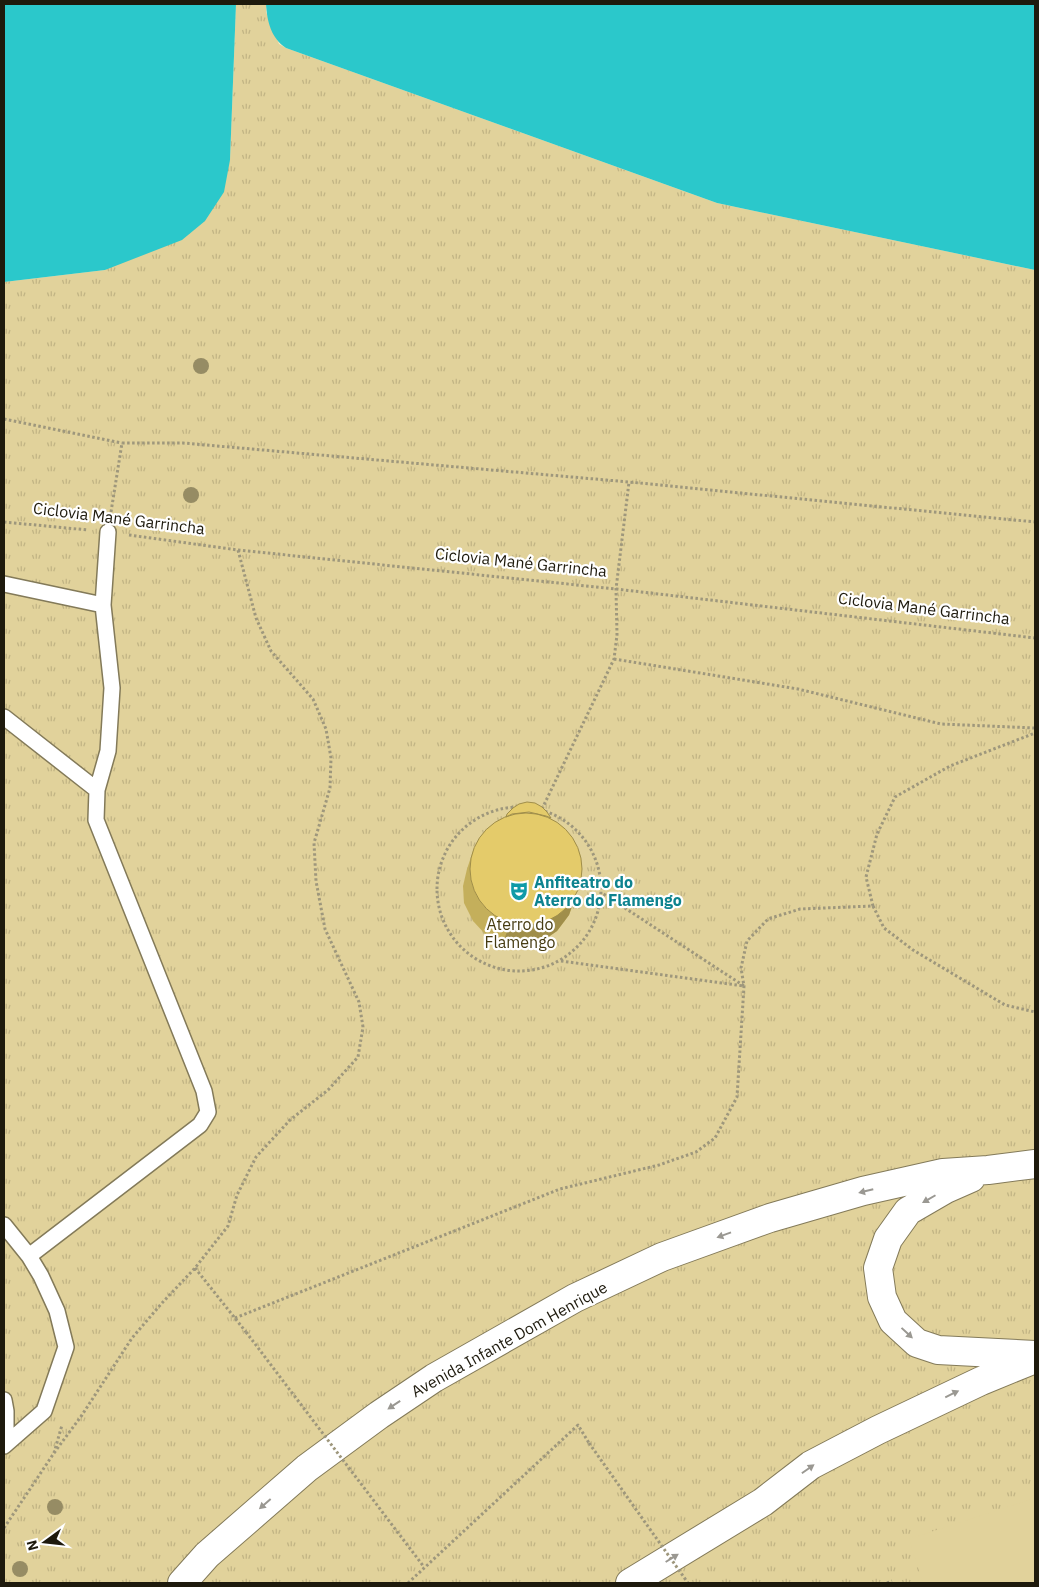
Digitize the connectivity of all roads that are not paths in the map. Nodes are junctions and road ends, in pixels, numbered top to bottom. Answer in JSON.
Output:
{"nodes":[{"id":1,"x":108,"y":532,"type":"road end"},
{"id":2,"x":4,"y":584,"type":"edge"},
{"id":3,"x":103,"y":605,"type":"junction"},
{"id":4,"x":4,"y":717,"type":"edge"},
{"id":5,"x":97,"y":790,"type":"junction"},
{"id":6,"x":1035,"y":1164,"type":"edge"},
{"id":7,"x":988,"y":1170,"type":"junction"},
{"id":8,"x":4,"y":1225,"type":"edge"},
{"id":9,"x":29,"y":1256,"type":"junction"},
{"id":10,"x":1035,"y":1355,"type":"edge"},
{"id":11,"x":1035,"y":1359,"type":"edge"},
{"id":12,"x":4,"y":1400,"type":"edge"},
{"id":13,"x":5,"y":1445,"type":"edge"},
{"id":14,"x":182,"y":1583,"type":"edge"},
{"id":15,"x":630,"y":1583,"type":"edge"}],
"edges":[{"from":1,"to":3,"type":"lane"},
{"from":2,"to":3,"type":"lane"},
{"from":3,"to":5,"type":"lane"},
{"from":4,"to":5,"type":"lane"},
{"from":5,"to":9,"type":"lane"},
{"from":6,"to":7,"type":"highway","name":"Avenida Infante Dom Henrique"},
{"from":7,"to":10,"type":"highway","one_way":true},
{"from":7,"to":14,"type":"highway","name":"Avenida Infante Dom Henrique","one_way":true},
{"from":8,"to":9,"type":"lane"},
{"from":9,"to":13,"type":"lane"},
{"from":15,"to":11,"type":"highway","one_way":true},
{"from":12,"to":13,"type":"lane"}]}
